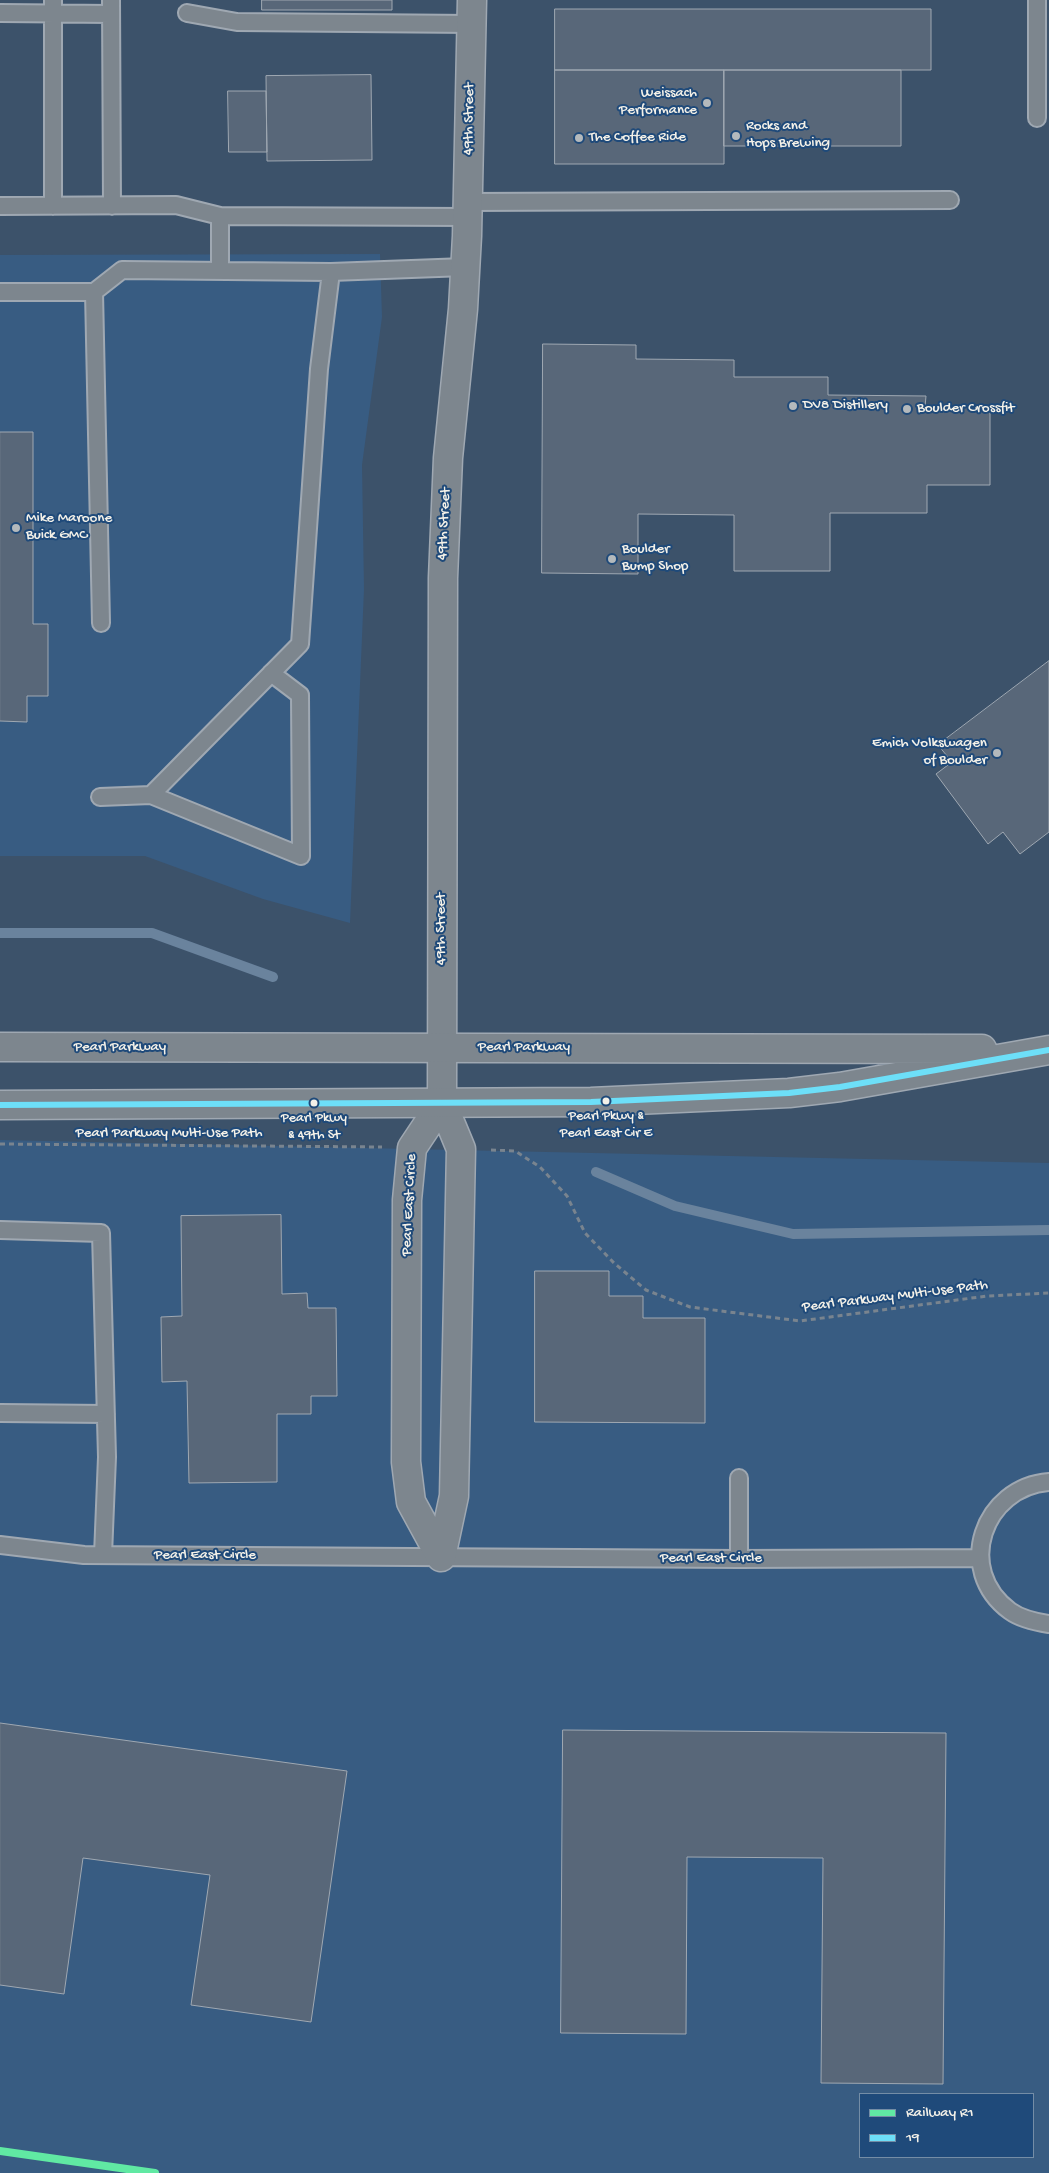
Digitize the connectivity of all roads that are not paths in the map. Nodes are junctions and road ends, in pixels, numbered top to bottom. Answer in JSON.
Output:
{"nodes":[{"id":1,"x":1037,"y":0,"type":"edge"},
{"id":2,"x":53,"y":7,"type":"edge"},
{"id":3,"x":111,"y":7,"type":"edge"},
{"id":4,"x":472,"y":12,"type":"edge"},
{"id":5,"x":0,"y":13,"type":"edge"},
{"id":6,"x":186,"y":13,"type":"dead end"},
{"id":7,"x":1037,"y":118,"type":"dead end"},
{"id":8,"x":950,"y":200,"type":"dead end"},
{"id":9,"x":0,"y":206,"type":"edge"},
{"id":10,"x":53,"y":206,"type":"junction"},
{"id":11,"x":112,"y":206,"type":"junction"},
{"id":12,"x":468,"y":210,"type":"junction"},
{"id":13,"x":220,"y":216,"type":"junction"},
{"id":14,"x":465,"y":267,"type":"junction"},
{"id":15,"x":220,"y":270,"type":"junction"},
{"id":16,"x":331,"y":272,"type":"junction"},
{"id":17,"x":0,"y":292,"type":"edge"},
{"id":18,"x":94,"y":292,"type":"junction"},
{"id":19,"x":101,"y":623,"type":"dead end"},
{"id":20,"x":271,"y":674,"type":"junction"},
{"id":21,"x":151,"y":795,"type":"junction"},
{"id":22,"x":100,"y":796,"type":"dead end"},
{"id":23,"x":0,"y":1047,"type":"edge"},
{"id":24,"x":443,"y":1048,"type":"junction"},
{"id":25,"x":1049,"y":1049,"type":"edge"},
{"id":26,"x":442,"y":1103,"type":"junction"},
{"id":27,"x":0,"y":1105,"type":"edge"},
{"id":28,"x":0,"y":1230,"type":"edge"},
{"id":29,"x":0,"y":1413,"type":"edge"},
{"id":30,"x":106,"y":1414,"type":"junction"},
{"id":31,"x":739,"y":1478,"type":"dead end"},
{"id":32,"x":1049,"y":1482,"type":"edge"},
{"id":33,"x":0,"y":1545,"type":"edge"},
{"id":34,"x":103,"y":1555,"type":"junction"},
{"id":35,"x":441,"y":1557,"type":"junction"},
{"id":36,"x":980,"y":1558,"type":"junction"},
{"id":37,"x":739,"y":1559,"type":"junction"},
{"id":38,"x":1049,"y":1624,"type":"edge"}],
"edges":[{"from":1,"to":7,"type":"lane"},
{"from":2,"to":3,"type":"lane"},
{"from":2,"to":5,"type":"lane"},
{"from":2,"to":10,"type":"lane"},
{"from":3,"to":11,"type":"lane"},
{"from":4,"to":6,"type":"lane"},
{"from":4,"to":12,"type":"main road","name":"49th Street"},
{"from":8,"to":12,"type":"lane"},
{"from":9,"to":10,"type":"lane"},
{"from":10,"to":11,"type":"lane"},
{"from":11,"to":13,"type":"lane"},
{"from":12,"to":13,"type":"lane"},
{"from":12,"to":14,"type":"main road","name":"49th Street"},
{"from":13,"to":15,"type":"lane"},
{"from":14,"to":16,"type":"lane"},
{"from":14,"to":24,"type":"main road","name":"49th Street"},
{"from":15,"to":16,"type":"lane"},
{"from":15,"to":18,"type":"lane"},
{"from":16,"to":20,"type":"lane"},
{"from":17,"to":18,"type":"lane"},
{"from":18,"to":19,"type":"lane"},
{"from":20,"to":21,"type":"lane"},
{"from":20,"to":21,"type":"lane"},
{"from":21,"to":22,"type":"lane"},
{"from":23,"to":24,"type":"main road","name":"Pearl Parkway"},
{"from":24,"to":25,"type":"main road","name":"Pearl Parkway"},
{"from":24,"to":26,"type":"main road","name":"49th Street"},
{"from":25,"to":26,"type":"main road","name":"Pearl Parkway"},
{"from":26,"to":27,"type":"main road","name":"Pearl Parkway"},
{"from":26,"to":35,"type":"main road"},
{"from":26,"to":35,"type":"main road","name":"Pearl East Circle"},
{"from":28,"to":30,"type":"lane"},
{"from":29,"to":30,"type":"lane"},
{"from":30,"to":34,"type":"lane"},
{"from":31,"to":37,"type":"lane"},
{"from":32,"to":36,"type":"lane"},
{"from":33,"to":34,"type":"lane","name":"Pearl East Circle"},
{"from":34,"to":35,"type":"lane","name":"Pearl East Circle"},
{"from":35,"to":37,"type":"lane","name":"Pearl East Circle"},
{"from":36,"to":37,"type":"lane","name":"Pearl East Circle"},
{"from":36,"to":38,"type":"lane"}]}
